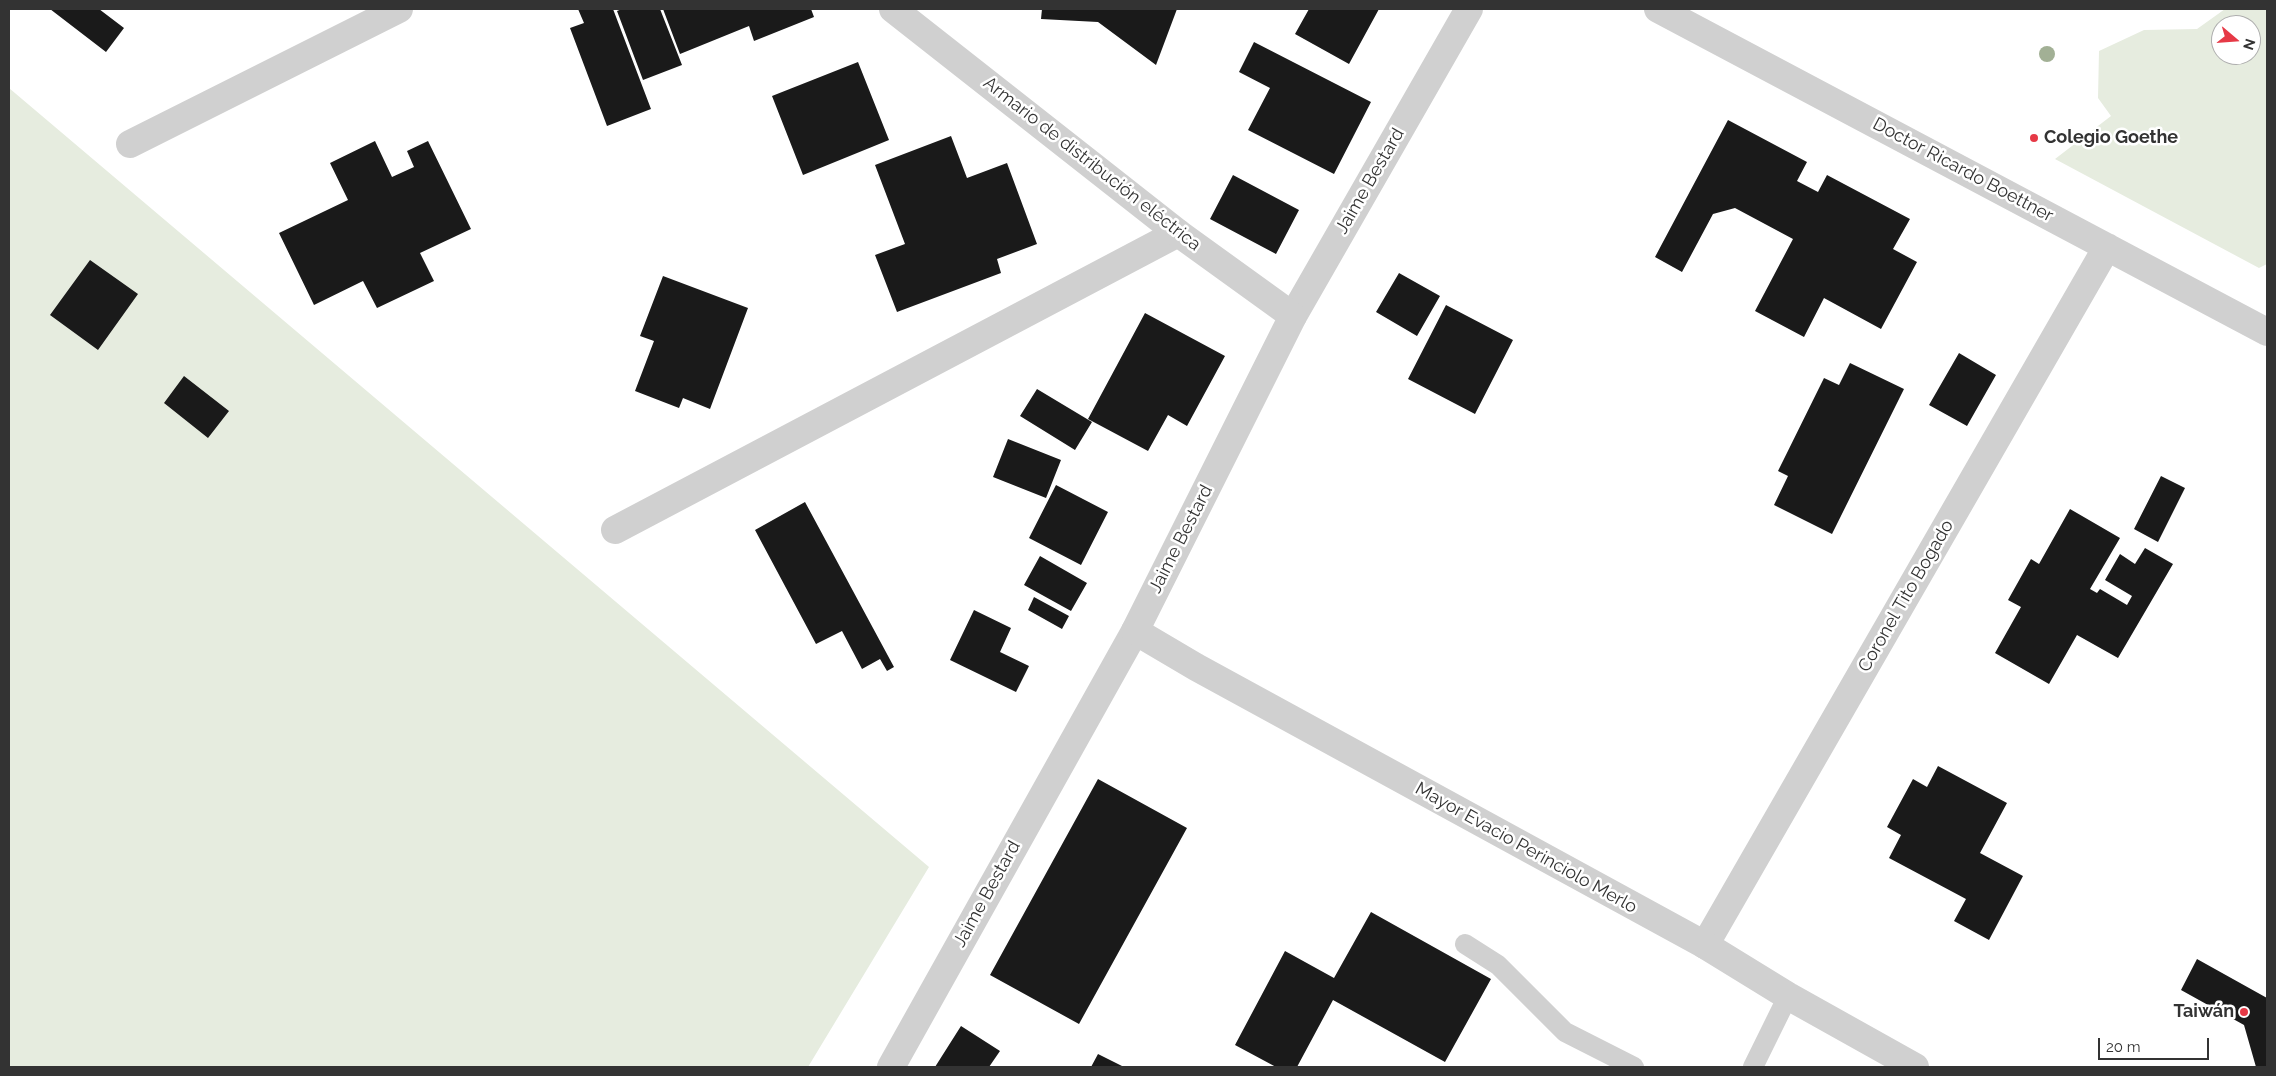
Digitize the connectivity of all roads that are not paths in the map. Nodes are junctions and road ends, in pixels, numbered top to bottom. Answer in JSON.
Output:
{"nodes":[{"id":1,"x":399,"y":9,"type":"edge"},
{"id":2,"x":894,"y":9,"type":"edge"},
{"id":3,"x":1469,"y":9,"type":"edge"},
{"id":4,"x":1658,"y":9,"type":"edge"},
{"id":5,"x":130,"y":144,"type":"dead end"},
{"id":6,"x":1178,"y":232,"type":"junction"},
{"id":7,"x":2106,"y":246,"type":"junction"},
{"id":8,"x":1292,"y":316,"type":"junction"},
{"id":9,"x":2267,"y":332,"type":"edge"},
{"id":10,"x":615,"y":530,"type":"dead end"},
{"id":11,"x":1135,"y":631,"type":"junction"},
{"id":12,"x":1465,"y":944,"type":"dead end"},
{"id":13,"x":1705,"y":946,"type":"junction"},
{"id":14,"x":1788,"y":996,"type":"junction"},
{"id":15,"x":891,"y":1067,"type":"edge"},
{"id":16,"x":1634,"y":1067,"type":"edge"},
{"id":17,"x":1752,"y":1067,"type":"edge"},
{"id":18,"x":1915,"y":1067,"type":"edge"}],
"edges":[{"from":1,"to":5,"type":"street"},
{"from":2,"to":6,"type":"street","name":"Armario de distribución eléctrica"},
{"from":3,"to":8,"type":"street","name":"Jaime Bestard"},
{"from":4,"to":7,"type":"street","name":"Doctor Ricardo Boettner"},
{"from":6,"to":8,"type":"street","name":"Armario de distribución eléctrica"},
{"from":6,"to":10,"type":"street"},
{"from":7,"to":9,"type":"street","name":"Doctor Ricardo Boettner"},
{"from":7,"to":13,"type":"street","name":"Coronel Tito Bogado"},
{"from":8,"to":11,"type":"street","name":"Jaime Bestard"},
{"from":11,"to":13,"type":"street","name":"Mayor Evacio Perinciolo Merlo"},
{"from":11,"to":15,"type":"street","name":"Jaime Bestard"},
{"from":12,"to":16,"type":"lane"},
{"from":13,"to":14,"type":"street","name":"Mayor Evacio Perinciolo Merlo"},
{"from":14,"to":17,"type":"lane"},
{"from":14,"to":18,"type":"street","name":"Mayor Evacio Perinciolo Merlo"}]}
